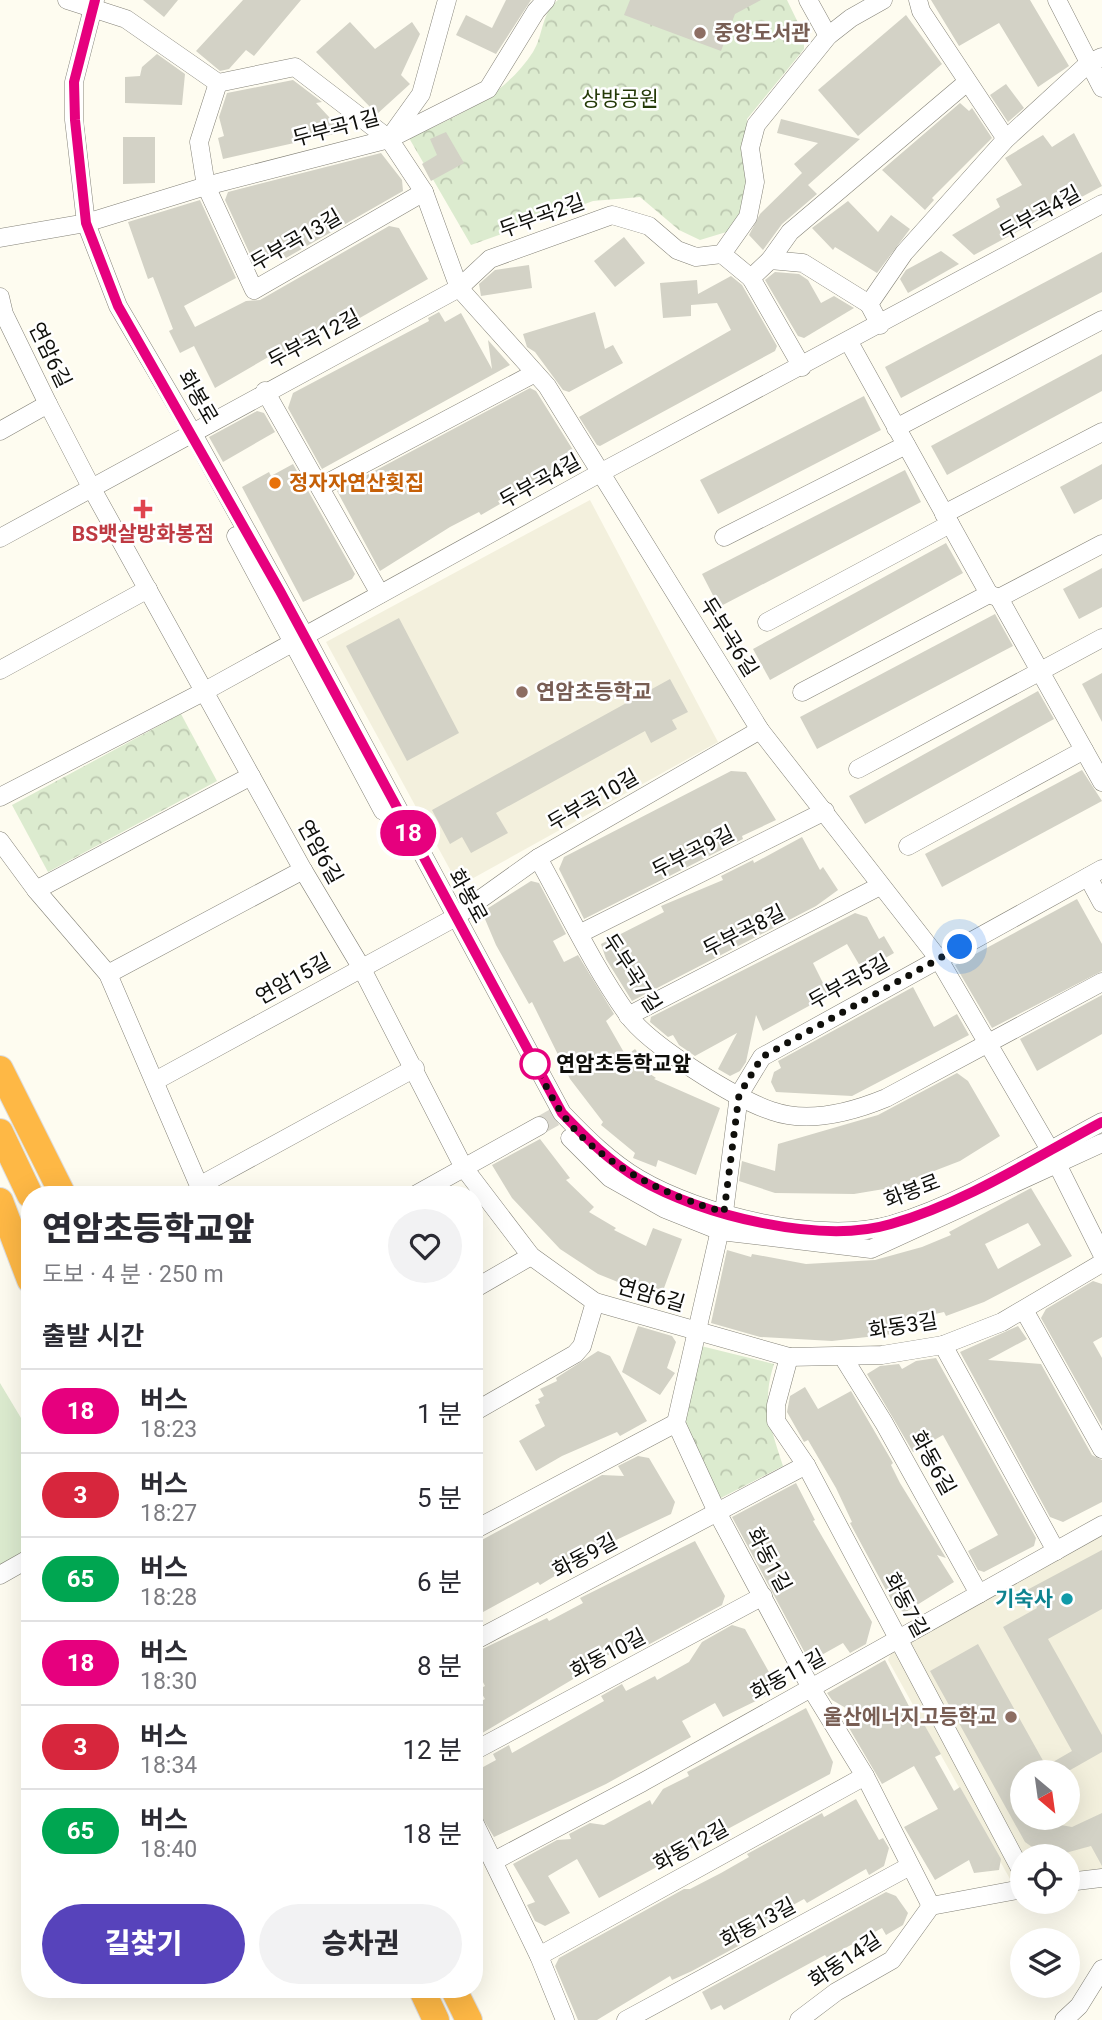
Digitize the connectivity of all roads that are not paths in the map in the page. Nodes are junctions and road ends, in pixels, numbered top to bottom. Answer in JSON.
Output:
{"nodes":[{"id":1,"x":67,"y":0,"type":"edge"},
{"id":2,"x":447,"y":0,"type":"edge"},
{"id":3,"x":546,"y":0,"type":"edge"},
{"id":4,"x":808,"y":0,"type":"edge"},
{"id":5,"x":883,"y":0,"type":"edge"},
{"id":6,"x":918,"y":0,"type":"edge"},
{"id":7,"x":1057,"y":0,"type":"edge"},
{"id":8,"x":94,"y":5,"type":"edge"},
{"id":9,"x":828,"y":36,"type":"junction"},
{"id":10,"x":1096,"y":60,"type":"edge"},
{"id":11,"x":218,"y":83,"type":"junction"},
{"id":12,"x":966,"y":83,"type":"junction"},
{"id":13,"x":1102,"y":88,"type":"edge"},
{"id":14,"x":389,"y":139,"type":"junction"},
{"id":15,"x":1006,"y":139,"type":"junction"},
{"id":16,"x":206,"y":186,"type":"junction"},
{"id":17,"x":424,"y":192,"type":"junction"},
{"id":18,"x":1102,"y":205,"type":"edge"},
{"id":19,"x":86,"y":223,"type":"junction"},
{"id":20,"x":0,"y":238,"type":"edge"},
{"id":21,"x":722,"y":254,"type":"junction"},
{"id":22,"x":770,"y":260,"type":"junction"},
{"id":23,"x":751,"y":278,"type":"junction"},
{"id":24,"x":459,"y":288,"type":"junction"},
{"id":25,"x":869,"y":304,"type":"junction"},
{"id":26,"x":1,"y":309,"type":"edge"},
{"id":27,"x":1102,"y":320,"type":"edge"},
{"id":28,"x":880,"y":326,"type":"junction"},
{"id":29,"x":849,"y":342,"type":"junction"},
{"id":30,"x":802,"y":367,"type":"junction"},
{"id":31,"x":535,"y":373,"type":"junction"},
{"id":32,"x":265,"y":391,"type":"junction"},
{"id":33,"x":48,"y":404,"type":"junction"},
{"id":34,"x":896,"y":428,"type":"junction"},
{"id":35,"x":0,"y":431,"type":"edge"},
{"id":36,"x":1102,"y":432,"type":"edge"},
{"id":37,"x":188,"y":435,"type":"junction"},
{"id":38,"x":906,"y":445,"type":"junction"},
{"id":39,"x":600,"y":473,"type":"junction"},
{"id":40,"x":91,"y":487,"type":"junction"},
{"id":41,"x":320,"y":487,"type":"junction"},
{"id":42,"x":947,"y":519,"type":"junction"},
{"id":43,"x":724,"y":537,"type":"dead end"},
{"id":44,"x":0,"y":538,"type":"edge"},
{"id":45,"x":1102,"y":544,"type":"edge"},
{"id":46,"x":148,"y":589,"type":"junction"},
{"id":47,"x":380,"y":594,"type":"junction"},
{"id":48,"x":994,"y":596,"type":"junction"},
{"id":49,"x":767,"y":622,"type":"dead end"},
{"id":50,"x":1102,"y":638,"type":"edge"},
{"id":51,"x":298,"y":640,"type":"junction"},
{"id":52,"x":0,"y":670,"type":"edge"},
{"id":53,"x":1040,"y":670,"type":"junction"},
{"id":54,"x":205,"y":691,"type":"junction"},
{"id":55,"x":802,"y":692,"type":"dead end"},
{"id":56,"x":760,"y":730,"type":"junction"},
{"id":57,"x":1092,"y":754,"type":"edge"},
{"id":58,"x":858,"y":769,"type":"dead end"},
{"id":59,"x":251,"y":776,"type":"junction"},
{"id":60,"x":1102,"y":782,"type":"edge"},
{"id":61,"x":0,"y":797,"type":"edge"},
{"id":62,"x":825,"y":811,"type":"junction"},
{"id":63,"x":0,"y":841,"type":"edge"},
{"id":64,"x":908,"y":846,"type":"dead end"},
{"id":65,"x":538,"y":858,"type":"junction"},
{"id":66,"x":303,"y":870,"type":"junction"},
{"id":67,"x":1095,"y":873,"type":"edge"},
{"id":68,"x":880,"y":886,"type":"junction"},
{"id":69,"x":36,"y":890,"type":"junction"},
{"id":70,"x":1102,"y":903,"type":"edge"},
{"id":71,"x":449,"y":921,"type":"junction"},
{"id":72,"x":581,"y":933,"type":"junction"},
{"id":73,"x":938,"y":958,"type":"junction"},
{"id":74,"x":361,"y":967,"type":"junction"},
{"id":75,"x":108,"y":974,"type":"junction"},
{"id":76,"x":1102,"y":982,"type":"edge"},
{"id":77,"x":628,"y":1016,"type":"junction"},
{"id":78,"x":991,"y":1044,"type":"junction"},
{"id":79,"x":415,"y":1068,"type":"junction"},
{"id":80,"x":0,"y":1069,"type":"edge"},
{"id":81,"x":155,"y":1081,"type":"junction"},
{"id":82,"x":739,"y":1095,"type":"junction"},
{"id":83,"x":1102,"y":1122,"type":"edge"},
{"id":84,"x":539,"y":1126,"type":"tunnel mouth"},
{"id":85,"x":0,"y":1132,"type":"edge"},
{"id":86,"x":1102,"y":1143,"type":"edge"},
{"id":87,"x":1054,"y":1158,"type":"junction"},
{"id":88,"x":464,"y":1168,"type":"junction"},
{"id":89,"x":26,"y":1186,"type":"edge"},
{"id":90,"x":58,"y":1186,"type":"edge"},
{"id":91,"x":198,"y":1186,"type":"edge"},
{"id":92,"x":210,"y":1186,"type":"edge"},
{"id":93,"x":431,"y":1186,"type":"edge"},
{"id":94,"x":478,"y":1186,"type":"edge"},
{"id":95,"x":483,"y":1193,"type":"edge"},
{"id":96,"x":0,"y":1201,"type":"edge"},
{"id":97,"x":724,"y":1212,"type":"junction"},
{"id":98,"x":720,"y":1231,"type":"junction"},
{"id":99,"x":1102,"y":1254,"type":"edge"},
{"id":100,"x":21,"y":1256,"type":"edge"},
{"id":101,"x":531,"y":1256,"type":"junction"},
{"id":102,"x":1102,"y":1263,"type":"edge"},
{"id":103,"x":483,"y":1284,"type":"edge"},
{"id":104,"x":595,"y":1302,"type":"junction"},
{"id":105,"x":1024,"y":1310,"type":"junction"},
{"id":106,"x":696,"y":1331,"type":"junction"},
{"id":107,"x":943,"y":1345,"type":"junction"},
{"id":108,"x":789,"y":1357,"type":"junction"},
{"id":109,"x":843,"y":1357,"type":"junction"},
{"id":110,"x":483,"y":1407,"type":"edge"},
{"id":111,"x":676,"y":1423,"type":"junction"},
{"id":112,"x":1102,"y":1448,"type":"edge"},
{"id":113,"x":806,"y":1465,"type":"junction"},
{"id":114,"x":717,"y":1512,"type":"junction"},
{"id":115,"x":483,"y":1525,"type":"edge"},
{"id":116,"x":1102,"y":1525,"type":"edge"},
{"id":117,"x":1056,"y":1551,"type":"junction"},
{"id":118,"x":21,"y":1563,"type":"edge"},
{"id":119,"x":0,"y":1575,"type":"edge"},
{"id":120,"x":979,"y":1594,"type":"junction"},
{"id":121,"x":763,"y":1596,"type":"junction"},
{"id":122,"x":483,"y":1636,"type":"edge"},
{"id":123,"x":898,"y":1639,"type":"junction"},
{"id":124,"x":811,"y":1688,"type":"junction"},
{"id":125,"x":483,"y":1746,"type":"edge"},
{"id":126,"x":865,"y":1776,"type":"junction"},
{"id":127,"x":483,"y":1840,"type":"edge"},
{"id":128,"x":1010,"y":1849,"type":"edge"},
{"id":129,"x":494,"y":1861,"type":"junction"},
{"id":130,"x":911,"y":1866,"type":"junction"},
{"id":131,"x":1102,"y":1878,"type":"edge"},
{"id":132,"x":1080,"y":1881,"type":"edge"},
{"id":133,"x":1010,"y":1891,"type":"edge"},
{"id":134,"x":931,"y":1906,"type":"junction"},
{"id":135,"x":539,"y":1956,"type":"junction"},
{"id":136,"x":1102,"y":1969,"type":"edge"},
{"id":137,"x":426,"y":1998,"type":"edge"},
{"id":138,"x":458,"y":1998,"type":"edge"},
{"id":139,"x":436,"y":2020,"type":"edge"},
{"id":140,"x":469,"y":2020,"type":"edge"},
{"id":141,"x":565,"y":2020,"type":"edge"},
{"id":142,"x":626,"y":2020,"type":"edge"},
{"id":143,"x":799,"y":2020,"type":"edge"},
{"id":144,"x":1064,"y":2020,"type":"edge"}],
"edges":[{"from":1,"to":8,"type":"street"},
{"from":2,"to":14,"type":"street"},
{"from":3,"to":14,"type":"street","name":"두부곡1길"},
{"from":4,"to":9,"type":"street"},
{"from":5,"to":9,"type":"street"},
{"from":6,"to":12,"type":"street"},
{"from":7,"to":10,"type":"street"},
{"from":8,"to":11,"type":"street"},
{"from":8,"to":19,"type":"street","name":"화봉로"},
{"from":9,"to":21,"type":"street"},
{"from":10,"to":13,"type":"street"},
{"from":10,"to":15,"type":"street"},
{"from":11,"to":14,"type":"street","name":"두부곡6길"},
{"from":11,"to":16,"type":"street"},
{"from":12,"to":15,"type":"street"},
{"from":12,"to":22,"type":"street"},
{"from":14,"to":16,"type":"street","name":"두부곡1길"},
{"from":14,"to":17,"type":"street","name":"두부곡6길"},
{"from":15,"to":25,"type":"street"},
{"from":16,"to":17,"type":"street","name":"두부곡13길"},
{"from":16,"to":19,"type":"street","name":"두부곡1길"},
{"from":17,"to":24,"type":"street","name":"두부곡6길"},
{"from":18,"to":28,"type":"street","name":"두부곡4길"},
{"from":19,"to":20,"type":"street","name":"두부곡1길"},
{"from":19,"to":37,"type":"street","name":"화봉로"},
{"from":21,"to":23,"type":"street"},
{"from":21,"to":24,"type":"street","name":"두부곡2길"},
{"from":22,"to":23,"type":"street"},
{"from":22,"to":25,"type":"street"},
{"from":23,"to":30,"type":"street"},
{"from":24,"to":31,"type":"street","name":"두부곡6길"},
{"from":24,"to":32,"type":"street","name":"두부곡12길"},
{"from":25,"to":28,"type":"street"},
{"from":26,"to":33,"type":"street","name":"연암6길"},
{"from":27,"to":34,"type":"street"},
{"from":28,"to":29,"type":"street","name":"두부곡4길"},
{"from":29,"to":30,"type":"street","name":"두부곡4길"},
{"from":29,"to":34,"type":"street"},
{"from":30,"to":39,"type":"street","name":"두부곡4길"},
{"from":31,"to":39,"type":"street","name":"두부곡6길"},
{"from":31,"to":41,"type":"street"},
{"from":32,"to":37,"type":"street","name":"두부곡12길"},
{"from":32,"to":41,"type":"street"},
{"from":33,"to":35,"type":"street"},
{"from":33,"to":40,"type":"street","name":"연암6길"},
{"from":34,"to":38,"type":"street"},
{"from":36,"to":42,"type":"street"},
{"from":37,"to":40,"type":"street","name":"두부곡12길"},
{"from":37,"to":51,"type":"street","name":"화봉로"},
{"from":38,"to":42,"type":"street"},
{"from":38,"to":43,"type":"street"},
{"from":39,"to":47,"type":"street","name":"두부곡4길"},
{"from":39,"to":56,"type":"street","name":"두부곡6길"},
{"from":40,"to":44,"type":"street","name":"두부곡12길"},
{"from":40,"to":46,"type":"street","name":"연암6길"},
{"from":41,"to":47,"type":"street"},
{"from":42,"to":48,"type":"street"},
{"from":42,"to":49,"type":"street"},
{"from":45,"to":48,"type":"street"},
{"from":46,"to":52,"type":"street"},
{"from":46,"to":54,"type":"street","name":"연암6길"},
{"from":47,"to":51,"type":"street","name":"두부곡4길"},
{"from":48,"to":53,"type":"street"},
{"from":48,"to":55,"type":"street"},
{"from":50,"to":53,"type":"street"},
{"from":51,"to":54,"type":"street","name":"두부곡4길"},
{"from":51,"to":71,"type":"street","name":"화봉로"},
{"from":53,"to":57,"type":"street"},
{"from":53,"to":58,"type":"street"},
{"from":54,"to":59,"type":"street","name":"연암6길"},
{"from":54,"to":61,"type":"street","name":"두부곡4길"},
{"from":56,"to":62,"type":"street","name":"두부곡6길"},
{"from":56,"to":65,"type":"street","name":"두부곡10길"},
{"from":57,"to":60,"type":"street"},
{"from":57,"to":64,"type":"street"},
{"from":59,"to":66,"type":"street","name":"연암6길"},
{"from":59,"to":69,"type":"street"},
{"from":62,"to":68,"type":"street","name":"두부곡6길"},
{"from":62,"to":72,"type":"street","name":"두부곡9길"},
{"from":63,"to":69,"type":"street"},
{"from":65,"to":71,"type":"street","name":"두부곡10길"},
{"from":65,"to":72,"type":"street","name":"두부곡7길"},
{"from":66,"to":74,"type":"street","name":"연암6길"},
{"from":66,"to":75,"type":"street"},
{"from":67,"to":70,"type":"street"},
{"from":67,"to":73,"type":"street","name":"두부곡5길"},
{"from":68,"to":73,"type":"street","name":"두부곡6길"},
{"from":68,"to":77,"type":"street","name":"두부곡8길"},
{"from":69,"to":75,"type":"street"},
{"from":71,"to":74,"type":"street","name":"연암15길"},
{"from":71,"to":97,"type":"street","name":"화봉로"},
{"from":71,"to":98,"type":"street"},
{"from":72,"to":77,"type":"street","name":"두부곡7길"},
{"from":73,"to":78,"type":"street","name":"두부곡6길"},
{"from":73,"to":82,"type":"street","name":"두부곡5길"},
{"from":74,"to":79,"type":"street","name":"연암6길"},
{"from":74,"to":81,"type":"street","name":"연암15길"},
{"from":75,"to":81,"type":"street"},
{"from":76,"to":78,"type":"street","name":"두부곡7길"},
{"from":77,"to":82,"type":"street","name":"두부곡7길"},
{"from":78,"to":82,"type":"street","name":"두부곡7길"},
{"from":78,"to":87,"type":"street","name":"두부곡6길"},
{"from":79,"to":88,"type":"street","name":"연암6길"},
{"from":79,"to":92,"type":"street"},
{"from":80,"to":90,"type":"highway"},
{"from":81,"to":91,"type":"street"},
{"from":82,"to":97,"type":"street","name":"두부곡5길"},
{"from":83,"to":87,"type":"street","name":"화봉로"},
{"from":84,"to":88,"type":"street"},
{"from":85,"to":89,"type":"highway"},
{"from":86,"to":87,"type":"street"},
{"from":87,"to":97,"type":"street","name":"화봉로"},
{"from":87,"to":98,"type":"street"},
{"from":87,"to":99,"type":"street","name":"두부곡6길"},
{"from":88,"to":93,"type":"street"},
{"from":88,"to":94,"type":"street","name":"연암6길"},
{"from":95,"to":101,"type":"street","name":"연암6길"},
{"from":96,"to":100,"type":"highway"},
{"from":97,"to":98,"type":"street"},
{"from":98,"to":106,"type":"street"},
{"from":101,"to":103,"type":"street"},
{"from":101,"to":104,"type":"street","name":"연암6길"},
{"from":102,"to":105,"type":"street","name":"화동3길"},
{"from":104,"to":106,"type":"street","name":"연암6길"},
{"from":104,"to":110,"type":"street"},
{"from":105,"to":107,"type":"street","name":"화동3길"},
{"from":105,"to":112,"type":"street"},
{"from":106,"to":108,"type":"street","name":"화동3길"},
{"from":106,"to":111,"type":"street"},
{"from":107,"to":109,"type":"street","name":"화동3길"},
{"from":107,"to":117,"type":"street"},
{"from":108,"to":109,"type":"street","name":"화동3길"},
{"from":108,"to":113,"type":"street","name":"화동7길"},
{"from":109,"to":120,"type":"street","name":"화동6길"},
{"from":111,"to":114,"type":"street","name":"화동1길"},
{"from":111,"to":115,"type":"street"},
{"from":113,"to":114,"type":"street","name":"화동9길"},
{"from":113,"to":123,"type":"street","name":"화동7길"},
{"from":114,"to":121,"type":"street","name":"화동1길"},
{"from":114,"to":122,"type":"street","name":"화동9길"},
{"from":116,"to":117,"type":"street","name":"화동11길"},
{"from":117,"to":120,"type":"street","name":"화동11길"},
{"from":118,"to":119,"type":"street"},
{"from":120,"to":123,"type":"street","name":"화동11길"},
{"from":121,"to":124,"type":"street","name":"화동1길"},
{"from":121,"to":125,"type":"street","name":"화동10길"},
{"from":123,"to":124,"type":"street","name":"화동11길"},
{"from":123,"to":128,"type":"street","name":"화동7길"},
{"from":124,"to":126,"type":"street","name":"화동1길"},
{"from":124,"to":129,"type":"street","name":"화동11길"},
{"from":126,"to":130,"type":"street","name":"화동1길"},
{"from":126,"to":135,"type":"street","name":"화동12길"},
{"from":127,"to":129,"type":"street"},
{"from":129,"to":135,"type":"street"},
{"from":130,"to":134,"type":"street","name":"화동1길"},
{"from":130,"to":142,"type":"street","name":"화동13길"},
{"from":131,"to":132,"type":"street"},
{"from":133,"to":134,"type":"street"},
{"from":134,"to":143,"type":"street","name":"화동14길"},
{"from":135,"to":141,"type":"street"},
{"from":136,"to":144,"type":"street"},
{"from":137,"to":139,"type":"highway"},
{"from":138,"to":140,"type":"highway"}]}
